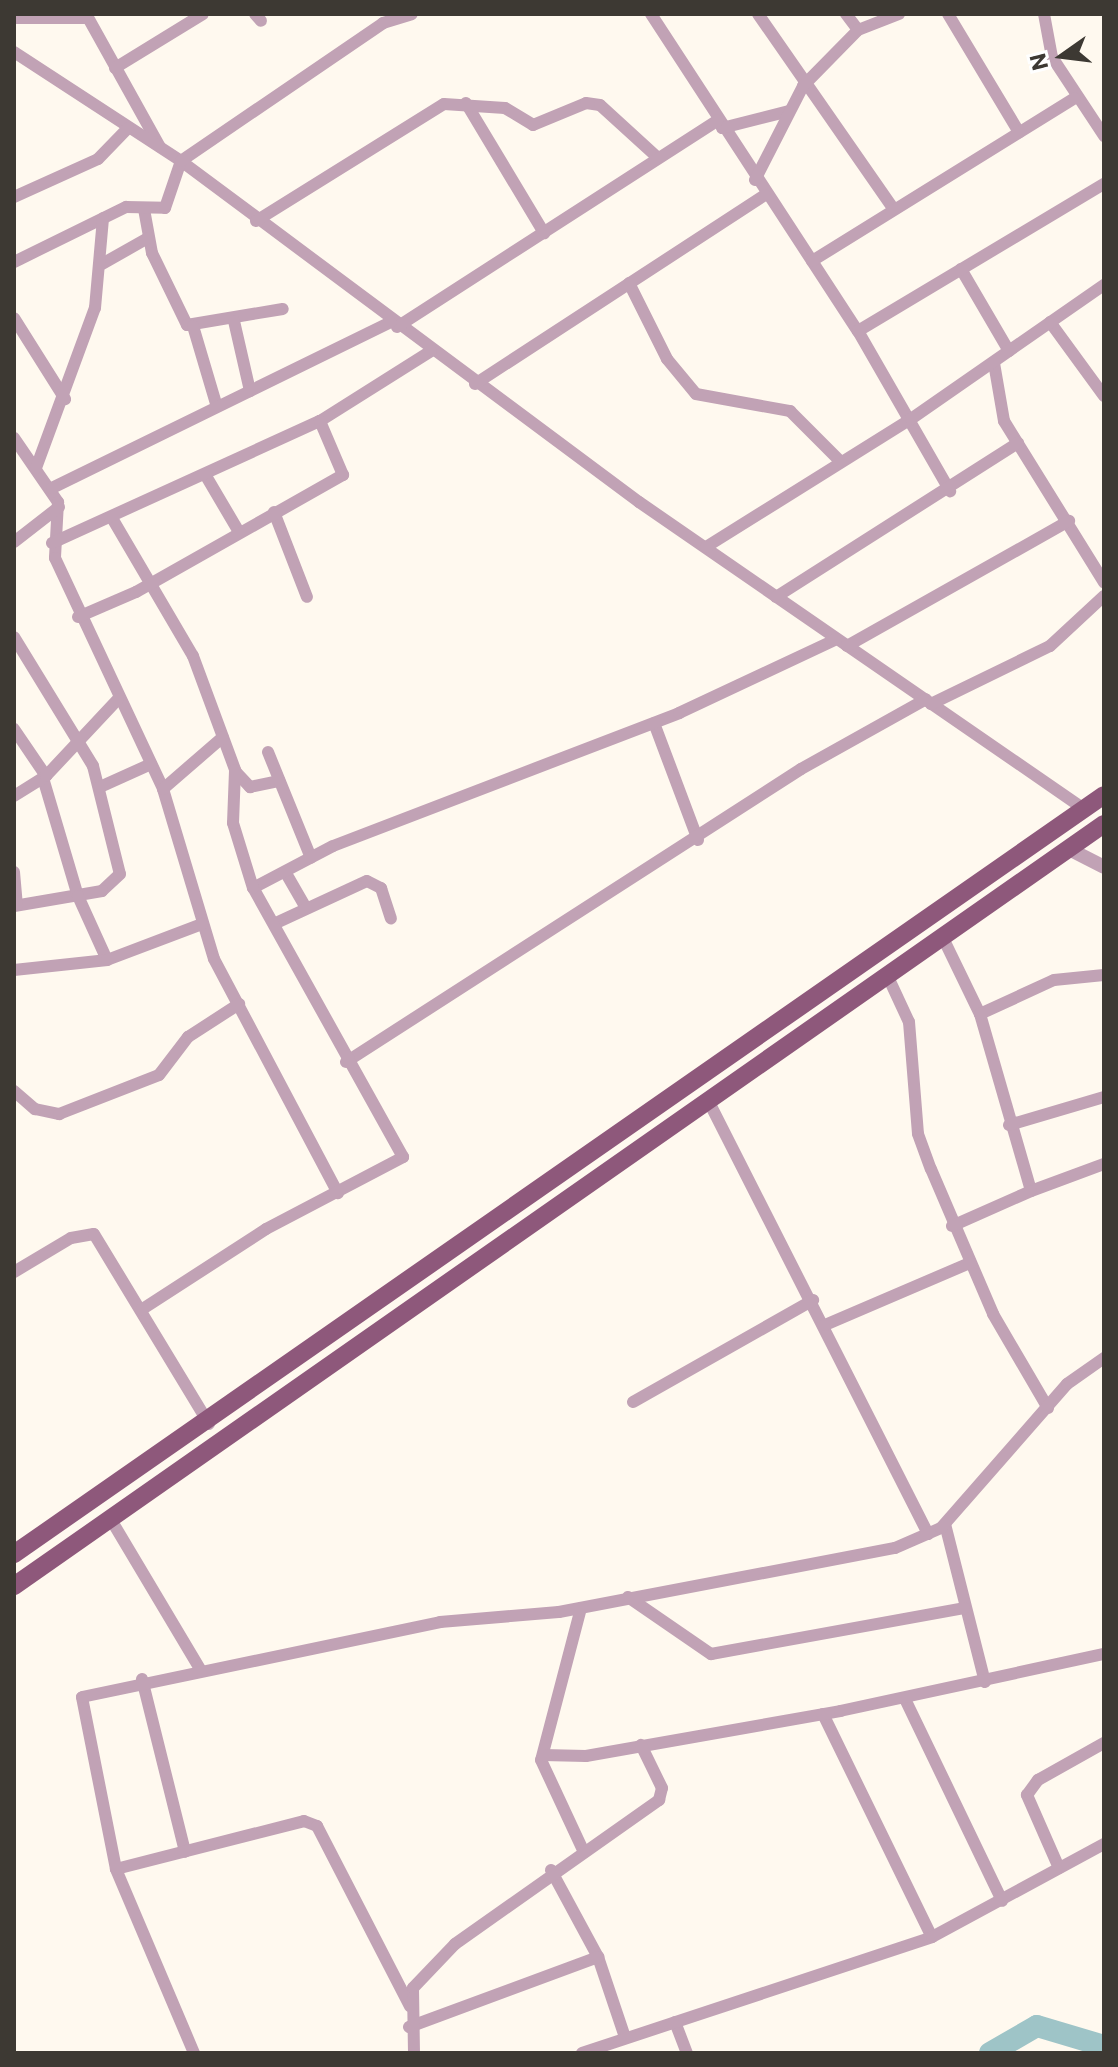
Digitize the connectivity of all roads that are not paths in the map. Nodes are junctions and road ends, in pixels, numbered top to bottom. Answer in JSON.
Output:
{"nodes":[{"id":1,"x":203,"y":14,"type":"edge"},
{"id":2,"x":412,"y":14,"type":"edge"},
{"id":3,"x":758,"y":14,"type":"edge"},
{"id":4,"x":846,"y":14,"type":"edge"},
{"id":5,"x":899,"y":14,"type":"edge"},
{"id":6,"x":948,"y":14,"type":"edge"},
{"id":7,"x":1044,"y":14,"type":"edge"},
{"id":8,"x":654,"y":15,"type":"edge"},
{"id":9,"x":22,"y":16,"type":"edge"},
{"id":10,"x":87,"y":16,"type":"edge"},
{"id":11,"x":858,"y":30,"type":"junction"},
{"id":12,"x":14,"y":52,"type":"edge"},
{"id":13,"x":115,"y":68,"type":"junction"},
{"id":14,"x":803,"y":86,"type":"junction"},
{"id":15,"x":1075,"y":98,"type":"junction"},
{"id":16,"x":466,"y":103,"type":"junction"},
{"id":17,"x":789,"y":111,"type":"junction"},
{"id":18,"x":719,"y":124,"type":"junction"},
{"id":19,"x":128,"y":128,"type":"junction"},
{"id":20,"x":1019,"y":132,"type":"junction"},
{"id":21,"x":1104,"y":136,"type":"edge"},
{"id":22,"x":163,"y":153,"type":"junction"},
{"id":23,"x":657,"y":157,"type":"junction"},
{"id":24,"x":181,"y":161,"type":"junction"},
{"id":25,"x":755,"y":180,"type":"junction"},
{"id":26,"x":1104,"y":184,"type":"edge"},
{"id":27,"x":765,"y":195,"type":"junction"},
{"id":28,"x":14,"y":197,"type":"edge"},
{"id":29,"x":893,"y":208,"type":"junction"},
{"id":30,"x":144,"y":209,"type":"junction"},
{"id":31,"x":103,"y":218,"type":"junction"},
{"id":32,"x":256,"y":221,"type":"junction"},
{"id":33,"x":544,"y":233,"type":"junction"},
{"id":34,"x":148,"y":238,"type":"junction"},
{"id":35,"x":812,"y":261,"type":"junction"},
{"id":36,"x":14,"y":262,"type":"edge"},
{"id":37,"x":102,"y":264,"type":"junction"},
{"id":38,"x":961,"y":269,"type":"junction"},
{"id":39,"x":629,"y":283,"type":"junction"},
{"id":40,"x":1104,"y":285,"type":"edge"},
{"id":41,"x":283,"y":309,"type":"dead end"},
{"id":42,"x":14,"y":318,"type":"edge"},
{"id":43,"x":234,"y":321,"type":"junction"},
{"id":44,"x":1050,"y":322,"type":"junction"},
{"id":45,"x":394,"y":324,"type":"junction"},
{"id":46,"x":193,"y":326,"type":"junction"},
{"id":47,"x":858,"y":331,"type":"junction"},
{"id":48,"x":431,"y":351,"type":"junction"},
{"id":49,"x":1009,"y":351,"type":"junction"},
{"id":50,"x":994,"y":363,"type":"junction"},
{"id":51,"x":475,"y":384,"type":"junction"},
{"id":52,"x":250,"y":391,"type":"junction"},
{"id":53,"x":1104,"y":396,"type":"edge"},
{"id":54,"x":65,"y":399,"type":"junction"},
{"id":55,"x":217,"y":407,"type":"junction"},
{"id":56,"x":911,"y":419,"type":"junction"},
{"id":57,"x":320,"y":421,"type":"junction"},
{"id":58,"x":14,"y":438,"type":"edge"},
{"id":59,"x":1018,"y":443,"type":"junction"},
{"id":60,"x":840,"y":461,"type":"junction"},
{"id":61,"x":36,"y":468,"type":"junction"},
{"id":62,"x":206,"y":476,"type":"junction"},
{"id":63,"x":52,"y":488,"type":"junction"},
{"id":64,"x":950,"y":491,"type":"junction"},
{"id":65,"x":59,"y":507,"type":"junction"},
{"id":66,"x":274,"y":512,"type":"junction"},
{"id":67,"x":112,"y":518,"type":"junction"},
{"id":68,"x":1069,"y":521,"type":"junction"},
{"id":69,"x":239,"y":532,"type":"junction"},
{"id":70,"x":15,"y":540,"type":"edge"},
{"id":71,"x":52,"y":543,"type":"junction"},
{"id":72,"x":706,"y":547,"type":"junction"},
{"id":73,"x":153,"y":582,"type":"junction"},
{"id":74,"x":1104,"y":582,"type":"edge"},
{"id":75,"x":1104,"y":596,"type":"edge"},
{"id":76,"x":307,"y":597,"type":"dead end"},
{"id":77,"x":776,"y":597,"type":"junction"},
{"id":78,"x":78,"y":617,"type":"junction"},
{"id":79,"x":14,"y":637,"type":"edge"},
{"id":80,"x":842,"y":643,"type":"junction"},
{"id":81,"x":118,"y":699,"type":"junction"},
{"id":82,"x":929,"y":702,"type":"junction"},
{"id":83,"x":654,"y":723,"type":"junction"},
{"id":84,"x":14,"y":729,"type":"edge"},
{"id":85,"x":223,"y":737,"type":"junction"},
{"id":86,"x":78,"y":740,"type":"junction"},
{"id":87,"x":268,"y":752,"type":"dead end"},
{"id":88,"x":151,"y":764,"type":"junction"},
{"id":89,"x":235,"y":770,"type":"junction"},
{"id":90,"x":44,"y":777,"type":"junction"},
{"id":91,"x":279,"y":781,"type":"junction"},
{"id":92,"x":100,"y":787,"type":"junction"},
{"id":93,"x":163,"y":789,"type":"junction"},
{"id":94,"x":1104,"y":795,"type":"edge"},
{"id":95,"x":14,"y":796,"type":"edge"},
{"id":96,"x":1084,"y":809,"type":"junction"},
{"id":97,"x":1104,"y":824,"type":"edge"},
{"id":98,"x":698,"y":840,"type":"junction"},
{"id":99,"x":1069,"y":849,"type":"junction"},
{"id":100,"x":311,"y":858,"type":"junction"},
{"id":101,"x":1104,"y":867,"type":"edge"},
{"id":102,"x":14,"y":872,"type":"edge"},
{"id":103,"x":287,"y":875,"type":"junction"},
{"id":104,"x":253,"y":888,"type":"junction"},
{"id":105,"x":78,"y":896,"type":"junction"},
{"id":106,"x":16,"y":905,"type":"edge"},
{"id":107,"x":304,"y":905,"type":"junction"},
{"id":108,"x":391,"y":918,"type":"dead end"},
{"id":109,"x":276,"y":923,"type":"junction"},
{"id":110,"x":202,"y":924,"type":"junction"},
{"id":111,"x":944,"y":940,"type":"junction"},
{"id":112,"x":107,"y":960,"type":"junction"},
{"id":113,"x":14,"y":970,"type":"edge"},
{"id":114,"x":1104,"y":975,"type":"edge"},
{"id":115,"x":889,"y":979,"type":"junction"},
{"id":116,"x":239,"y":1004,"type":"junction"},
{"id":117,"x":980,"y":1014,"type":"junction"},
{"id":118,"x":346,"y":1062,"type":"junction"},
{"id":119,"x":14,"y":1091,"type":"edge"},
{"id":120,"x":1104,"y":1097,"type":"edge"},
{"id":121,"x":711,"y":1106,"type":"junction"},
{"id":122,"x":1009,"y":1125,"type":"junction"},
{"id":123,"x":1104,"y":1164,"type":"edge"},
{"id":124,"x":1031,"y":1191,"type":"junction"},
{"id":125,"x":338,"y":1193,"type":"junction"},
{"id":126,"x":952,"y":1226,"type":"junction"},
{"id":127,"x":970,"y":1263,"type":"junction"},
{"id":128,"x":14,"y":1272,"type":"edge"},
{"id":129,"x":813,"y":1300,"type":"junction"},
{"id":130,"x":141,"y":1310,"type":"junction"},
{"id":131,"x":825,"y":1325,"type":"junction"},
{"id":132,"x":1104,"y":1358,"type":"edge"},
{"id":133,"x":633,"y":1402,"type":"dead end"},
{"id":134,"x":1048,"y":1408,"type":"junction"},
{"id":135,"x":209,"y":1424,"type":"junction"},
{"id":136,"x":113,"y":1523,"type":"junction"},
{"id":137,"x":945,"y":1524,"type":"junction"},
{"id":138,"x":928,"y":1534,"type":"junction"},
{"id":139,"x":14,"y":1554,"type":"edge"},
{"id":140,"x":14,"y":1586,"type":"edge"},
{"id":141,"x":628,"y":1597,"type":"junction"},
{"id":142,"x":581,"y":1608,"type":"junction"},
{"id":143,"x":964,"y":1608,"type":"junction"},
{"id":144,"x":1104,"y":1654,"type":"edge"},
{"id":145,"x":200,"y":1669,"type":"junction"},
{"id":146,"x":142,"y":1679,"type":"junction"},
{"id":147,"x":985,"y":1682,"type":"junction"},
{"id":148,"x":905,"y":1699,"type":"junction"},
{"id":149,"x":823,"y":1714,"type":"junction"},
{"id":150,"x":1104,"y":1743,"type":"edge"},
{"id":151,"x":641,"y":1745,"type":"junction"},
{"id":152,"x":543,"y":1755,"type":"junction"},
{"id":153,"x":1104,"y":1844,"type":"edge"},
{"id":154,"x":582,"y":1848,"type":"junction"},
{"id":155,"x":185,"y":1852,"type":"junction"},
{"id":156,"x":1059,"y":1868,"type":"junction"},
{"id":157,"x":116,"y":1869,"type":"junction"},
{"id":158,"x":551,"y":1870,"type":"junction"},
{"id":159,"x":1002,"y":1901,"type":"junction"},
{"id":160,"x":932,"y":1937,"type":"junction"},
{"id":161,"x":598,"y":1957,"type":"junction"},
{"id":162,"x":410,"y":2006,"type":"junction"},
{"id":163,"x":675,"y":2022,"type":"junction"},
{"id":164,"x":409,"y":2027,"type":"junction"},
{"id":165,"x":625,"y":2037,"type":"junction"},
{"id":166,"x":194,"y":2053,"type":"edge"},
{"id":167,"x":414,"y":2053,"type":"edge"},
{"id":168,"x":582,"y":2053,"type":"edge"},
{"id":169,"x":687,"y":2053,"type":"edge"}],
"edges":[{"from":1,"to":13,"type":"street"},
{"from":2,"to":24,"type":"street"},
{"from":3,"to":14,"type":"street"},
{"from":4,"to":11,"type":"street"},
{"from":5,"to":11,"type":"street"},
{"from":6,"to":20,"type":"street"},
{"from":7,"to":15,"type":"street"},
{"from":8,"to":18,"type":"street"},
{"from":9,"to":10,"type":"street"},
{"from":10,"to":13,"type":"street"},
{"from":11,"to":14,"type":"street"},
{"from":12,"to":19,"type":"street"},
{"from":13,"to":22,"type":"street"},
{"from":14,"to":17,"type":"street"},
{"from":14,"to":29,"type":"street"},
{"from":15,"to":20,"type":"street"},
{"from":15,"to":21,"type":"street"},
{"from":16,"to":23,"type":"street"},
{"from":16,"to":32,"type":"street"},
{"from":16,"to":33,"type":"street"},
{"from":17,"to":18,"type":"street"},
{"from":17,"to":25,"type":"street"},
{"from":18,"to":23,"type":"street"},
{"from":18,"to":25,"type":"street"},
{"from":19,"to":22,"type":"street"},
{"from":19,"to":28,"type":"street"},
{"from":20,"to":29,"type":"street"},
{"from":22,"to":24,"type":"street"},
{"from":23,"to":33,"type":"street"},
{"from":24,"to":30,"type":"street"},
{"from":24,"to":32,"type":"street"},
{"from":25,"to":27,"type":"street"},
{"from":26,"to":38,"type":"street"},
{"from":27,"to":35,"type":"street"},
{"from":27,"to":39,"type":"street"},
{"from":29,"to":35,"type":"street"},
{"from":30,"to":31,"type":"street"},
{"from":30,"to":34,"type":"street"},
{"from":31,"to":36,"type":"street"},
{"from":31,"to":37,"type":"street"},
{"from":32,"to":45,"type":"street"},
{"from":33,"to":45,"type":"street"},
{"from":34,"to":37,"type":"street"},
{"from":34,"to":46,"type":"street"},
{"from":35,"to":47,"type":"street"},
{"from":37,"to":54,"type":"street"},
{"from":38,"to":47,"type":"street"},
{"from":38,"to":49,"type":"street"},
{"from":39,"to":51,"type":"street"},
{"from":39,"to":60,"type":"street"},
{"from":40,"to":44,"type":"street"},
{"from":41,"to":43,"type":"street"},
{"from":42,"to":54,"type":"street"},
{"from":43,"to":46,"type":"street"},
{"from":43,"to":52,"type":"street"},
{"from":44,"to":49,"type":"street"},
{"from":44,"to":53,"type":"street"},
{"from":45,"to":48,"type":"street"},
{"from":45,"to":52,"type":"street"},
{"from":46,"to":55,"type":"street"},
{"from":47,"to":56,"type":"street"},
{"from":48,"to":51,"type":"street"},
{"from":48,"to":57,"type":"street"},
{"from":49,"to":50,"type":"street"},
{"from":50,"to":56,"type":"street"},
{"from":50,"to":59,"type":"street"},
{"from":51,"to":72,"type":"street"},
{"from":52,"to":55,"type":"street"},
{"from":54,"to":61,"type":"street"},
{"from":55,"to":63,"type":"street"},
{"from":56,"to":60,"type":"street"},
{"from":56,"to":64,"type":"street"},
{"from":57,"to":62,"type":"street"},
{"from":57,"to":66,"type":"street"},
{"from":58,"to":61,"type":"street"},
{"from":59,"to":64,"type":"street"},
{"from":59,"to":68,"type":"street"},
{"from":60,"to":72,"type":"street"},
{"from":61,"to":63,"type":"street"},
{"from":62,"to":67,"type":"street"},
{"from":62,"to":69,"type":"street"},
{"from":63,"to":65,"type":"street"},
{"from":64,"to":77,"type":"street"},
{"from":65,"to":70,"type":"street"},
{"from":65,"to":71,"type":"street"},
{"from":66,"to":69,"type":"street"},
{"from":66,"to":76,"type":"street"},
{"from":67,"to":71,"type":"street"},
{"from":67,"to":73,"type":"street"},
{"from":68,"to":74,"type":"street"},
{"from":68,"to":80,"type":"street"},
{"from":69,"to":73,"type":"street"},
{"from":71,"to":78,"type":"street"},
{"from":72,"to":77,"type":"street"},
{"from":73,"to":78,"type":"street"},
{"from":73,"to":85,"type":"street"},
{"from":75,"to":82,"type":"street"},
{"from":77,"to":80,"type":"street"},
{"from":78,"to":81,"type":"street"},
{"from":79,"to":86,"type":"street"},
{"from":80,"to":82,"type":"street"},
{"from":80,"to":83,"type":"street"},
{"from":81,"to":86,"type":"street"},
{"from":81,"to":88,"type":"street"},
{"from":82,"to":96,"type":"street"},
{"from":82,"to":98,"type":"street"},
{"from":83,"to":98,"type":"street"},
{"from":83,"to":100,"type":"street"},
{"from":84,"to":90,"type":"street"},
{"from":85,"to":89,"type":"street"},
{"from":85,"to":93,"type":"street"},
{"from":86,"to":90,"type":"street"},
{"from":86,"to":92,"type":"street"},
{"from":87,"to":91,"type":"street"},
{"from":88,"to":92,"type":"street"},
{"from":88,"to":93,"type":"street"},
{"from":89,"to":91,"type":"street"},
{"from":89,"to":104,"type":"street"},
{"from":90,"to":95,"type":"street"},
{"from":90,"to":105,"type":"street"},
{"from":91,"to":100,"type":"street"},
{"from":92,"to":105,"type":"street"},
{"from":93,"to":110,"type":"street"},
{"from":94,"to":96,"type":"main road"},
{"from":96,"to":135,"type":"main road"},
{"from":97,"to":99,"type":"main road"},
{"from":98,"to":118,"type":"street"},
{"from":99,"to":101,"type":"street"},
{"from":99,"to":111,"type":"main road"},
{"from":100,"to":103,"type":"street"},
{"from":102,"to":106,"type":"street"},
{"from":103,"to":104,"type":"street"},
{"from":103,"to":107,"type":"street"},
{"from":104,"to":109,"type":"street"},
{"from":105,"to":106,"type":"street"},
{"from":105,"to":112,"type":"street"},
{"from":107,"to":108,"type":"street"},
{"from":107,"to":109,"type":"street"},
{"from":109,"to":118,"type":"street"},
{"from":110,"to":112,"type":"street"},
{"from":110,"to":116,"type":"street"},
{"from":111,"to":115,"type":"main road"},
{"from":111,"to":117,"type":"street"},
{"from":112,"to":113,"type":"street"},
{"from":114,"to":117,"type":"street"},
{"from":115,"to":121,"type":"main road"},
{"from":115,"to":126,"type":"street"},
{"from":116,"to":119,"type":"street"},
{"from":116,"to":125,"type":"street"},
{"from":117,"to":122,"type":"street"},
{"from":118,"to":125,"type":"street"},
{"from":120,"to":122,"type":"street"},
{"from":121,"to":129,"type":"street"},
{"from":121,"to":136,"type":"main road"},
{"from":122,"to":124,"type":"street"},
{"from":123,"to":124,"type":"street"},
{"from":124,"to":126,"type":"street"},
{"from":125,"to":130,"type":"street"},
{"from":126,"to":127,"type":"street"},
{"from":127,"to":131,"type":"street"},
{"from":127,"to":134,"type":"street"},
{"from":128,"to":130,"type":"street"},
{"from":129,"to":131,"type":"street"},
{"from":129,"to":133,"type":"street"},
{"from":130,"to":135,"type":"street"},
{"from":131,"to":138,"type":"street"},
{"from":132,"to":134,"type":"street"},
{"from":134,"to":137,"type":"street"},
{"from":135,"to":139,"type":"main road"},
{"from":136,"to":140,"type":"main road"},
{"from":136,"to":145,"type":"street"},
{"from":137,"to":138,"type":"street"},
{"from":137,"to":143,"type":"street"},
{"from":138,"to":141,"type":"street"},
{"from":141,"to":142,"type":"street"},
{"from":141,"to":143,"type":"street"},
{"from":142,"to":145,"type":"street"},
{"from":142,"to":152,"type":"street"},
{"from":143,"to":147,"type":"street"},
{"from":144,"to":147,"type":"street"},
{"from":145,"to":146,"type":"street"},
{"from":146,"to":155,"type":"street"},
{"from":146,"to":157,"type":"street"},
{"from":147,"to":148,"type":"street"},
{"from":148,"to":149,"type":"street"},
{"from":148,"to":159,"type":"street"},
{"from":149,"to":151,"type":"street"},
{"from":149,"to":160,"type":"street"},
{"from":150,"to":156,"type":"street"},
{"from":151,"to":152,"type":"street"},
{"from":151,"to":154,"type":"street"},
{"from":152,"to":154,"type":"street"},
{"from":153,"to":156,"type":"street"},
{"from":154,"to":158,"type":"street"},
{"from":155,"to":157,"type":"street"},
{"from":155,"to":162,"type":"street"},
{"from":156,"to":159,"type":"street"},
{"from":157,"to":166,"type":"street"},
{"from":158,"to":161,"type":"street"},
{"from":158,"to":162,"type":"street"},
{"from":159,"to":160,"type":"street"},
{"from":160,"to":163,"type":"street"},
{"from":161,"to":164,"type":"street"},
{"from":161,"to":165,"type":"street"},
{"from":162,"to":164,"type":"street"},
{"from":163,"to":165,"type":"street"},
{"from":163,"to":169,"type":"street"},
{"from":164,"to":167,"type":"street"},
{"from":165,"to":168,"type":"street"}]}
